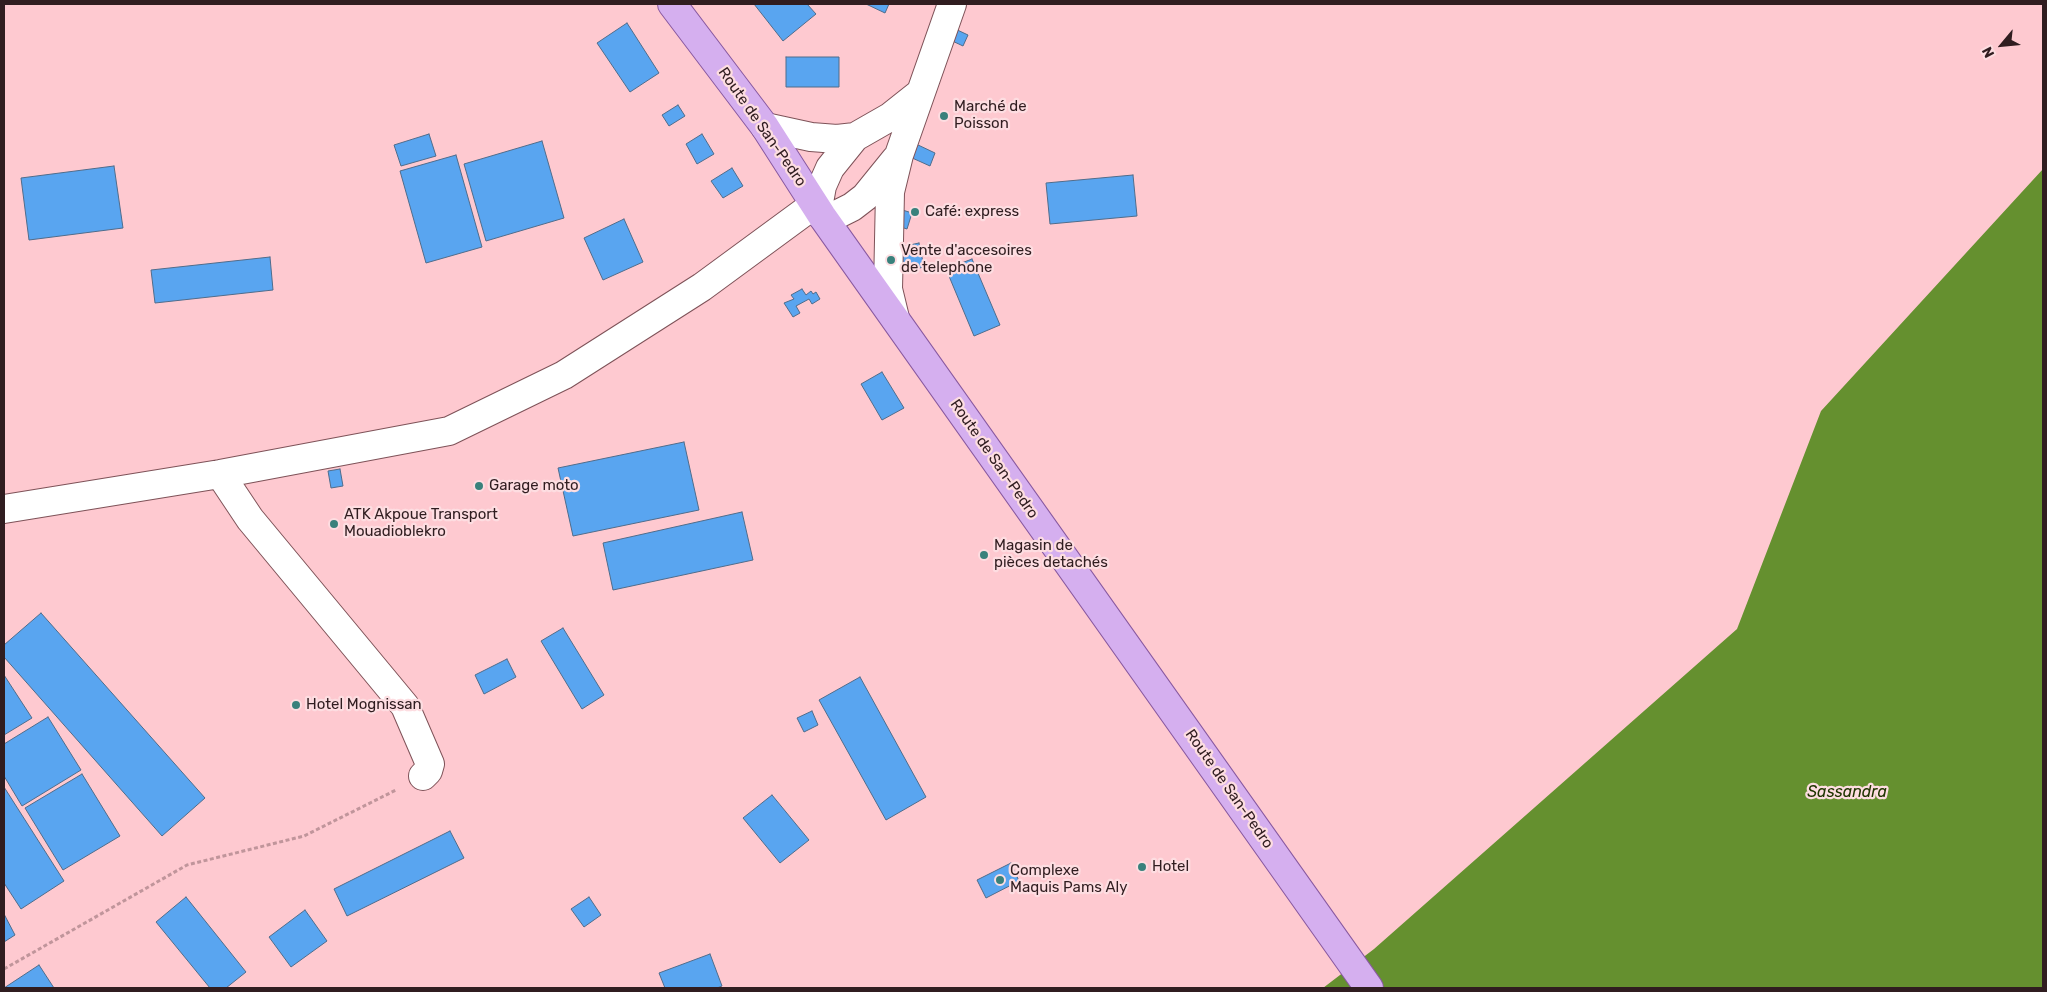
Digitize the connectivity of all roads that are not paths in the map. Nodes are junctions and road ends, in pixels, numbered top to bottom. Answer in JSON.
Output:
{"nodes":[{"id":1,"x":672,"y":4,"type":"edge"},
{"id":2,"x":952,"y":4,"type":"edge"},
{"id":3,"x":919,"y":94,"type":"junction"},
{"id":4,"x":765,"y":128,"type":"junction"},
{"id":5,"x":855,"y":138,"type":"junction"},
{"id":6,"x":899,"y":155,"type":"junction"},
{"id":7,"x":818,"y":209,"type":"junction"},
{"id":8,"x":894,"y":318,"type":"junction"},
{"id":9,"x":220,"y":474,"type":"junction"},
{"id":10,"x":4,"y":509,"type":"edge"},
{"id":11,"x":424,"y":776,"type":"road end"},
{"id":12,"x":1369,"y":988,"type":"edge"}],
"edges":[{"from":1,"to":4,"type":"main road","name":"Route de San-Pedro"},
{"from":2,"to":3,"type":"street"},
{"from":3,"to":5,"type":"street"},
{"from":3,"to":6,"type":"street"},
{"from":4,"to":5,"type":"street"},
{"from":4,"to":7,"type":"main road","name":"Route de San-Pedro"},
{"from":5,"to":7,"type":"street"},
{"from":6,"to":7,"type":"street"},
{"from":6,"to":8,"type":"street"},
{"from":7,"to":8,"type":"main road","name":"Route de San-Pedro"},
{"from":7,"to":9,"type":"street"},
{"from":8,"to":12,"type":"main road","name":"Route de San-Pedro"},
{"from":9,"to":10,"type":"street"},
{"from":9,"to":11,"type":"street"}]}
